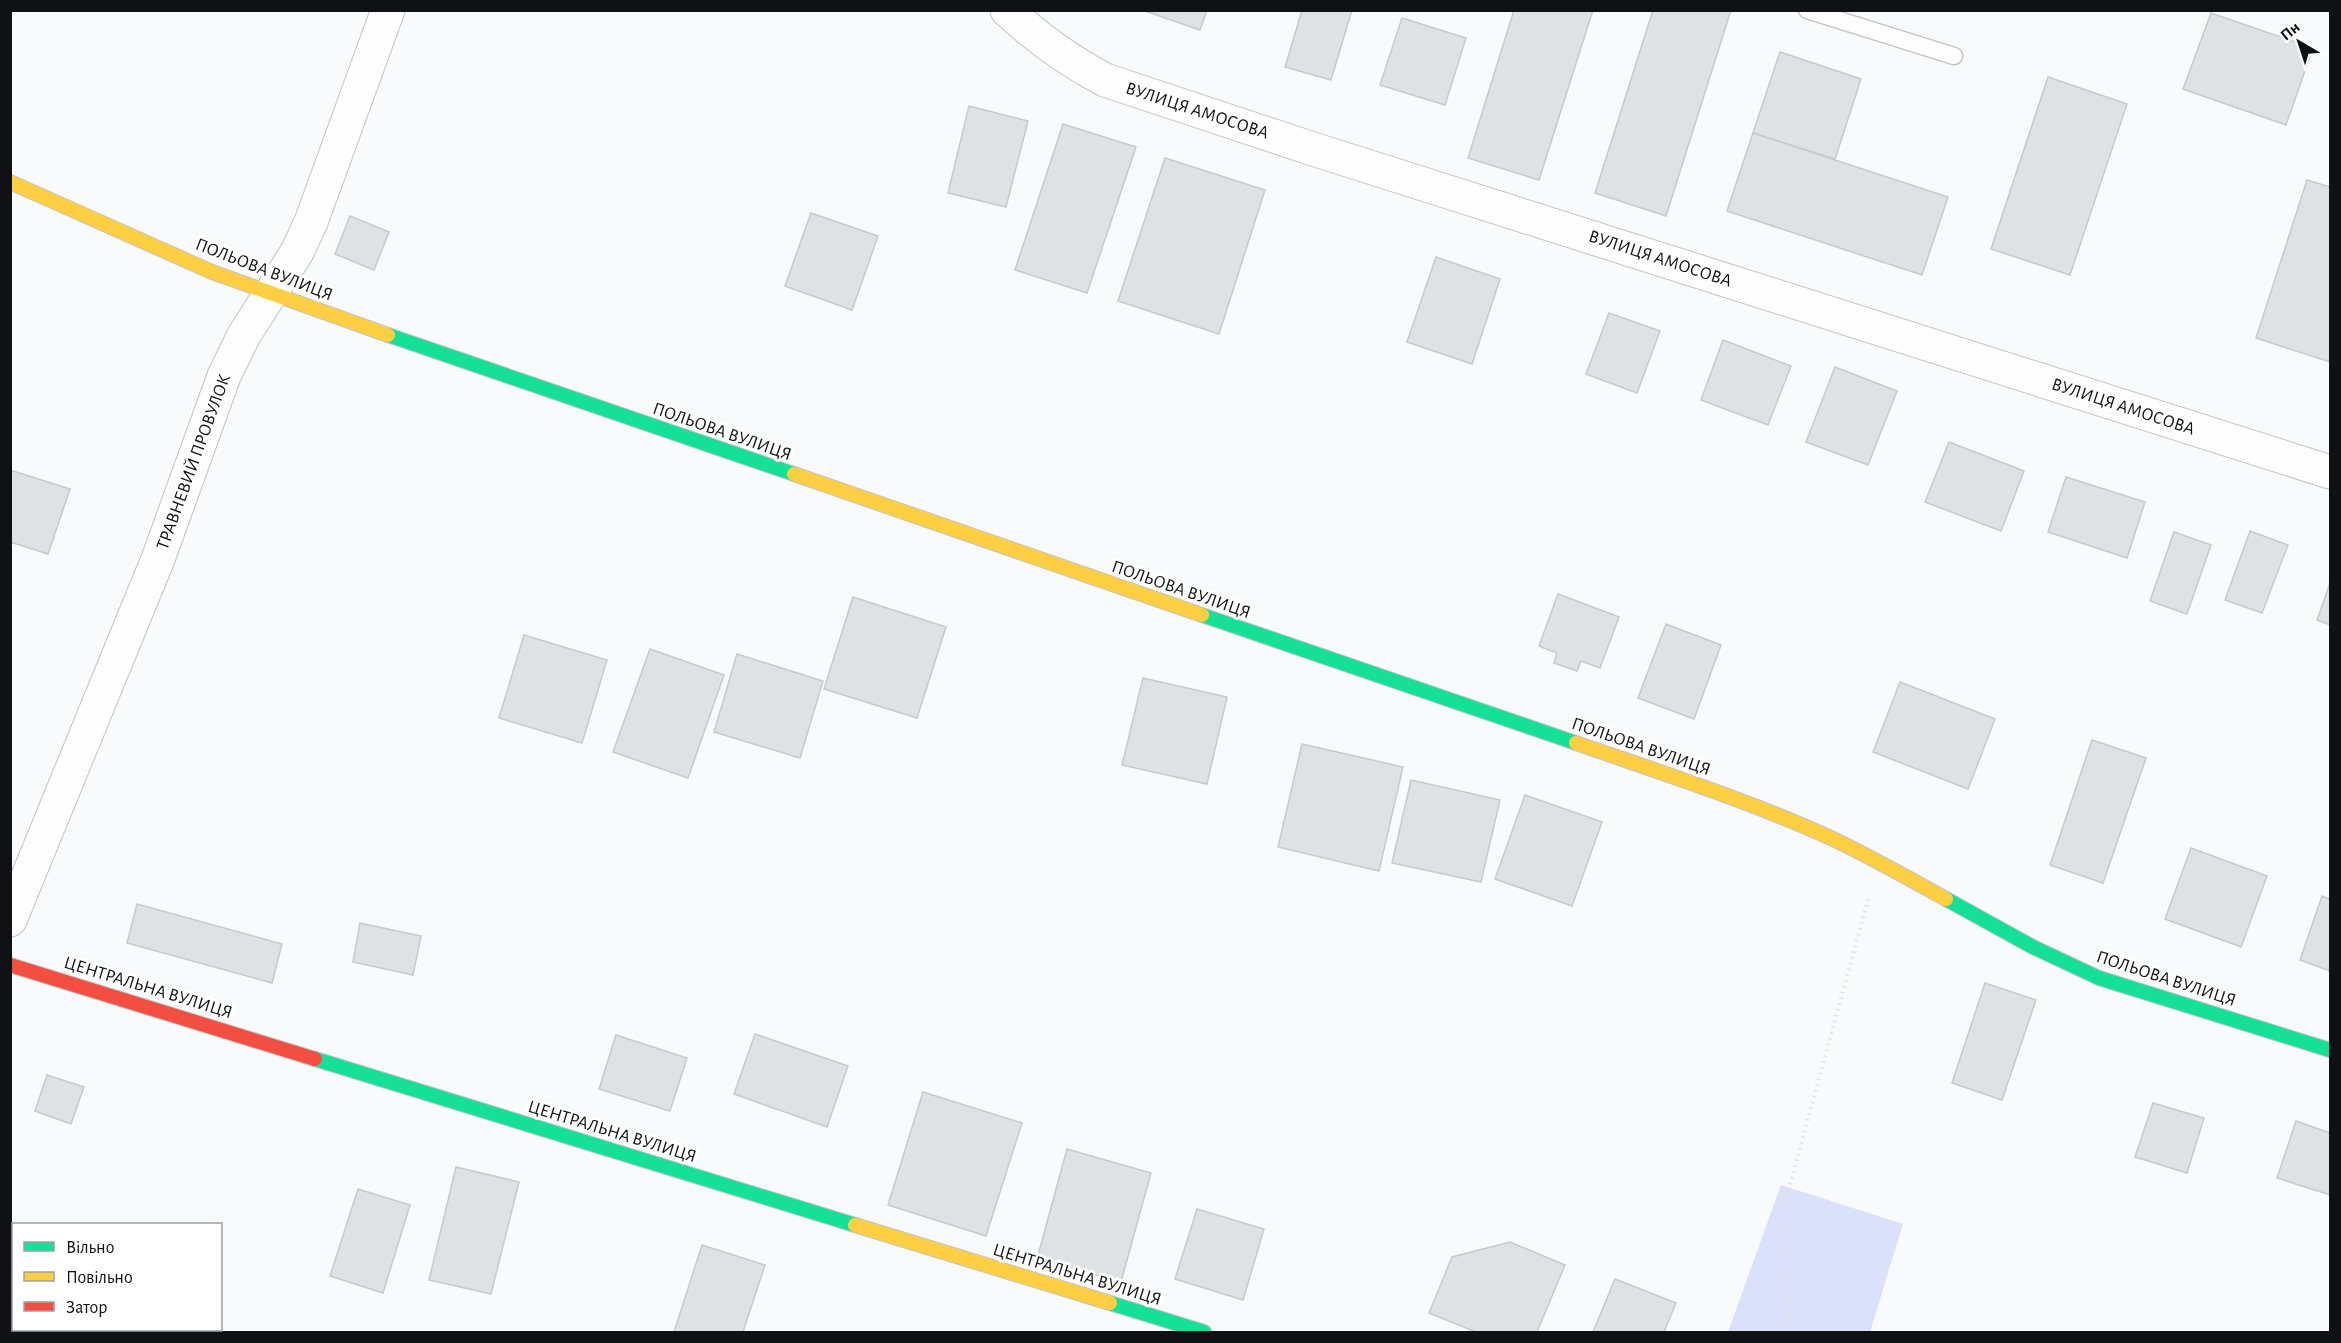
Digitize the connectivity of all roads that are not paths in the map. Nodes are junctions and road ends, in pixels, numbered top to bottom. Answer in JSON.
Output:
{"nodes":[{"id":1,"x":388,"y":10,"type":"edge"},
{"id":2,"x":1007,"y":10,"type":"edge"},
{"id":3,"x":1807,"y":10,"type":"edge"},
{"id":4,"x":1954,"y":56,"type":"dead end"},
{"id":5,"x":10,"y":182,"type":"edge"},
{"id":6,"x":270,"y":294,"type":"junction"},
{"id":7,"x":2331,"y":472,"type":"edge"},
{"id":8,"x":10,"y":920,"type":"edge"},
{"id":9,"x":10,"y":964,"type":"edge"},
{"id":10,"x":2331,"y":1050,"type":"edge"},
{"id":11,"x":1204,"y":1332,"type":"edge"}],
"edges":[{"from":1,"to":6,"type":"street","name":"ТРАВНЕВИЙ ПРОВУЛОК"},
{"from":2,"to":7,"type":"street","name":"ВУЛИЦЯ АМОСОВА"},
{"from":3,"to":4,"type":"lane"},
{"from":5,"to":6,"type":"street","name":"ПОЛЬОВА ВУЛИЦЯ"},
{"from":6,"to":8,"type":"street","name":"ТРАВНЕВИЙ ПРОВУЛОК"},
{"from":6,"to":10,"type":"street","name":"ПОЛЬОВА ВУЛИЦЯ"},
{"from":9,"to":11,"type":"street","name":"ЦЕНТРАЛЬНА ВУЛИЦЯ"}]}
